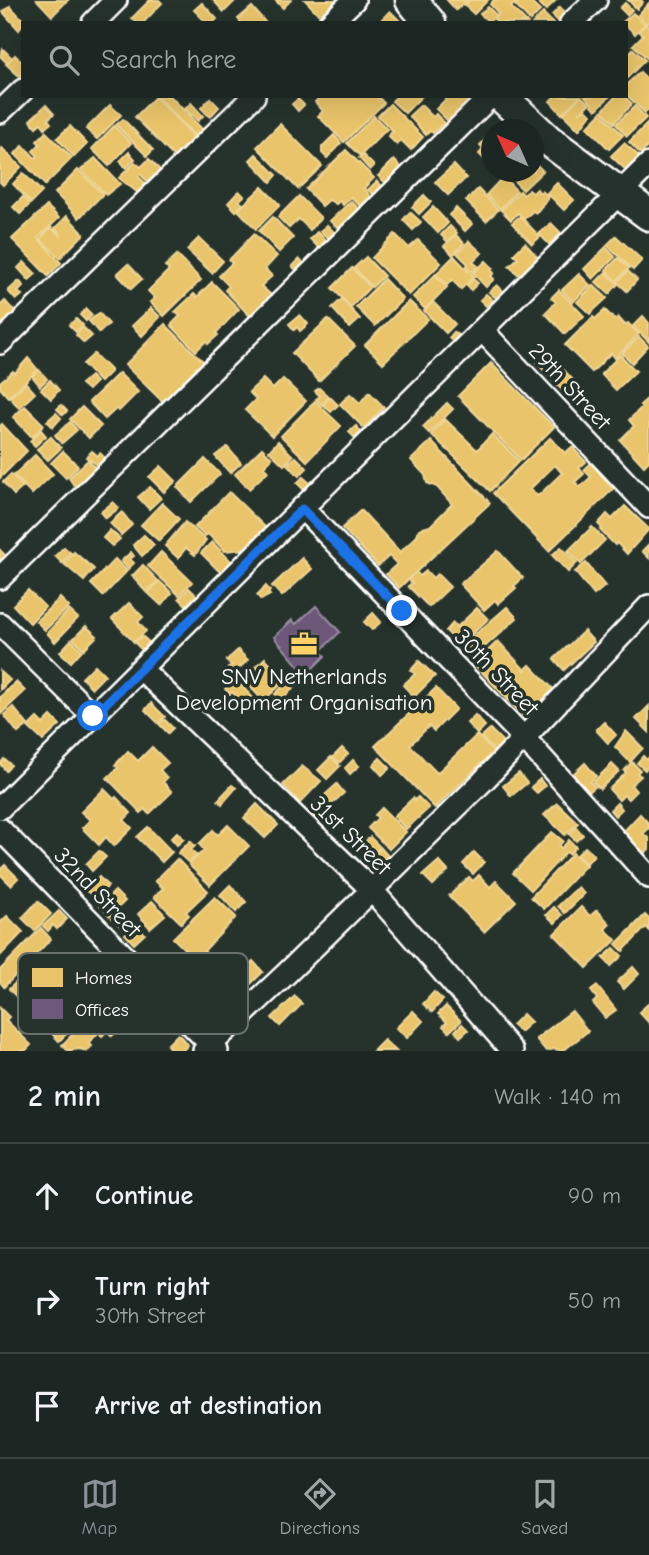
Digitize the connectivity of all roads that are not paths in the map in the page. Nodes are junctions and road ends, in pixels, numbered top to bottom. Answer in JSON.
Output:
{"nodes":[{"id":1,"x":116,"y":0,"type":"edge"},
{"id":2,"x":354,"y":0,"type":"edge"},
{"id":3,"x":411,"y":0,"type":"edge"},
{"id":4,"x":596,"y":0,"type":"edge"},
{"id":5,"x":95,"y":21,"type":"edge"},
{"id":6,"x":332,"y":21,"type":"edge"},
{"id":7,"x":428,"y":21,"type":"edge"},
{"id":8,"x":573,"y":21,"type":"edge"},
{"id":9,"x":21,"y":92,"type":"edge"},
{"id":10,"x":252,"y":98,"type":"edge"},
{"id":11,"x":489,"y":98,"type":"edge"},
{"id":12,"x":503,"y":98,"type":"edge"},
{"id":13,"x":0,"y":113,"type":"edge"},
{"id":14,"x":649,"y":164,"type":"edge"},
{"id":15,"x":619,"y":194,"type":"junction"},
{"id":16,"x":649,"y":215,"type":"edge"},
{"id":17,"x":482,"y":330,"type":"junction"},
{"id":18,"x":0,"y":343,"type":"edge"},
{"id":19,"x":649,"y":507,"type":"edge"},
{"id":20,"x":302,"y":509,"type":"junction"},
{"id":21,"x":0,"y":578,"type":"edge"},
{"id":22,"x":649,"y":606,"type":"edge"},
{"id":23,"x":0,"y":624,"type":"edge"},
{"id":24,"x":141,"y":668,"type":"junction"},
{"id":25,"x":93,"y":716,"type":"junction"},
{"id":26,"x":523,"y":737,"type":"junction"},
{"id":27,"x":0,"y":808,"type":"edge"},
{"id":28,"x":0,"y":829,"type":"edge"},
{"id":29,"x":649,"y":877,"type":"edge"},
{"id":30,"x":371,"y":889,"type":"junction"},
{"id":31,"x":119,"y":953,"type":"edge"},
{"id":32,"x":248,"y":1012,"type":"edge"},
{"id":33,"x":197,"y":1034,"type":"edge"},
{"id":34,"x":226,"y":1034,"type":"edge"},
{"id":35,"x":211,"y":1049,"type":"edge"},
{"id":36,"x":512,"y":1051,"type":"edge"}],
"edges":[{"from":1,"to":5,"type":"street"},
{"from":2,"to":6,"type":"street"},
{"from":3,"to":7,"type":"street"},
{"from":4,"to":8,"type":"street"},
{"from":9,"to":13,"type":"street"},
{"from":10,"to":18,"type":"street"},
{"from":11,"to":21,"type":"street"},
{"from":12,"to":15,"type":"street"},
{"from":14,"to":15,"type":"street"},
{"from":15,"to":16,"type":"street"},
{"from":15,"to":17,"type":"street"},
{"from":17,"to":19,"type":"street","name":"29th Street"},
{"from":17,"to":20,"type":"street"},
{"from":20,"to":24,"type":"street"},
{"from":20,"to":26,"type":"street","name":"30th Street"},
{"from":22,"to":26,"type":"street"},
{"from":23,"to":25,"type":"street"},
{"from":24,"to":25,"type":"street"},
{"from":24,"to":30,"type":"street","name":"31st Street"},
{"from":25,"to":27,"type":"street"},
{"from":26,"to":29,"type":"street","name":"30th Street"},
{"from":26,"to":30,"type":"street"},
{"from":28,"to":31,"type":"street","name":"32nd Street"},
{"from":30,"to":32,"type":"street"},
{"from":30,"to":36,"type":"street","name":"31st Street"},
{"from":33,"to":35,"type":"street","name":"32nd Street"},
{"from":34,"to":35,"type":"street"}]}
